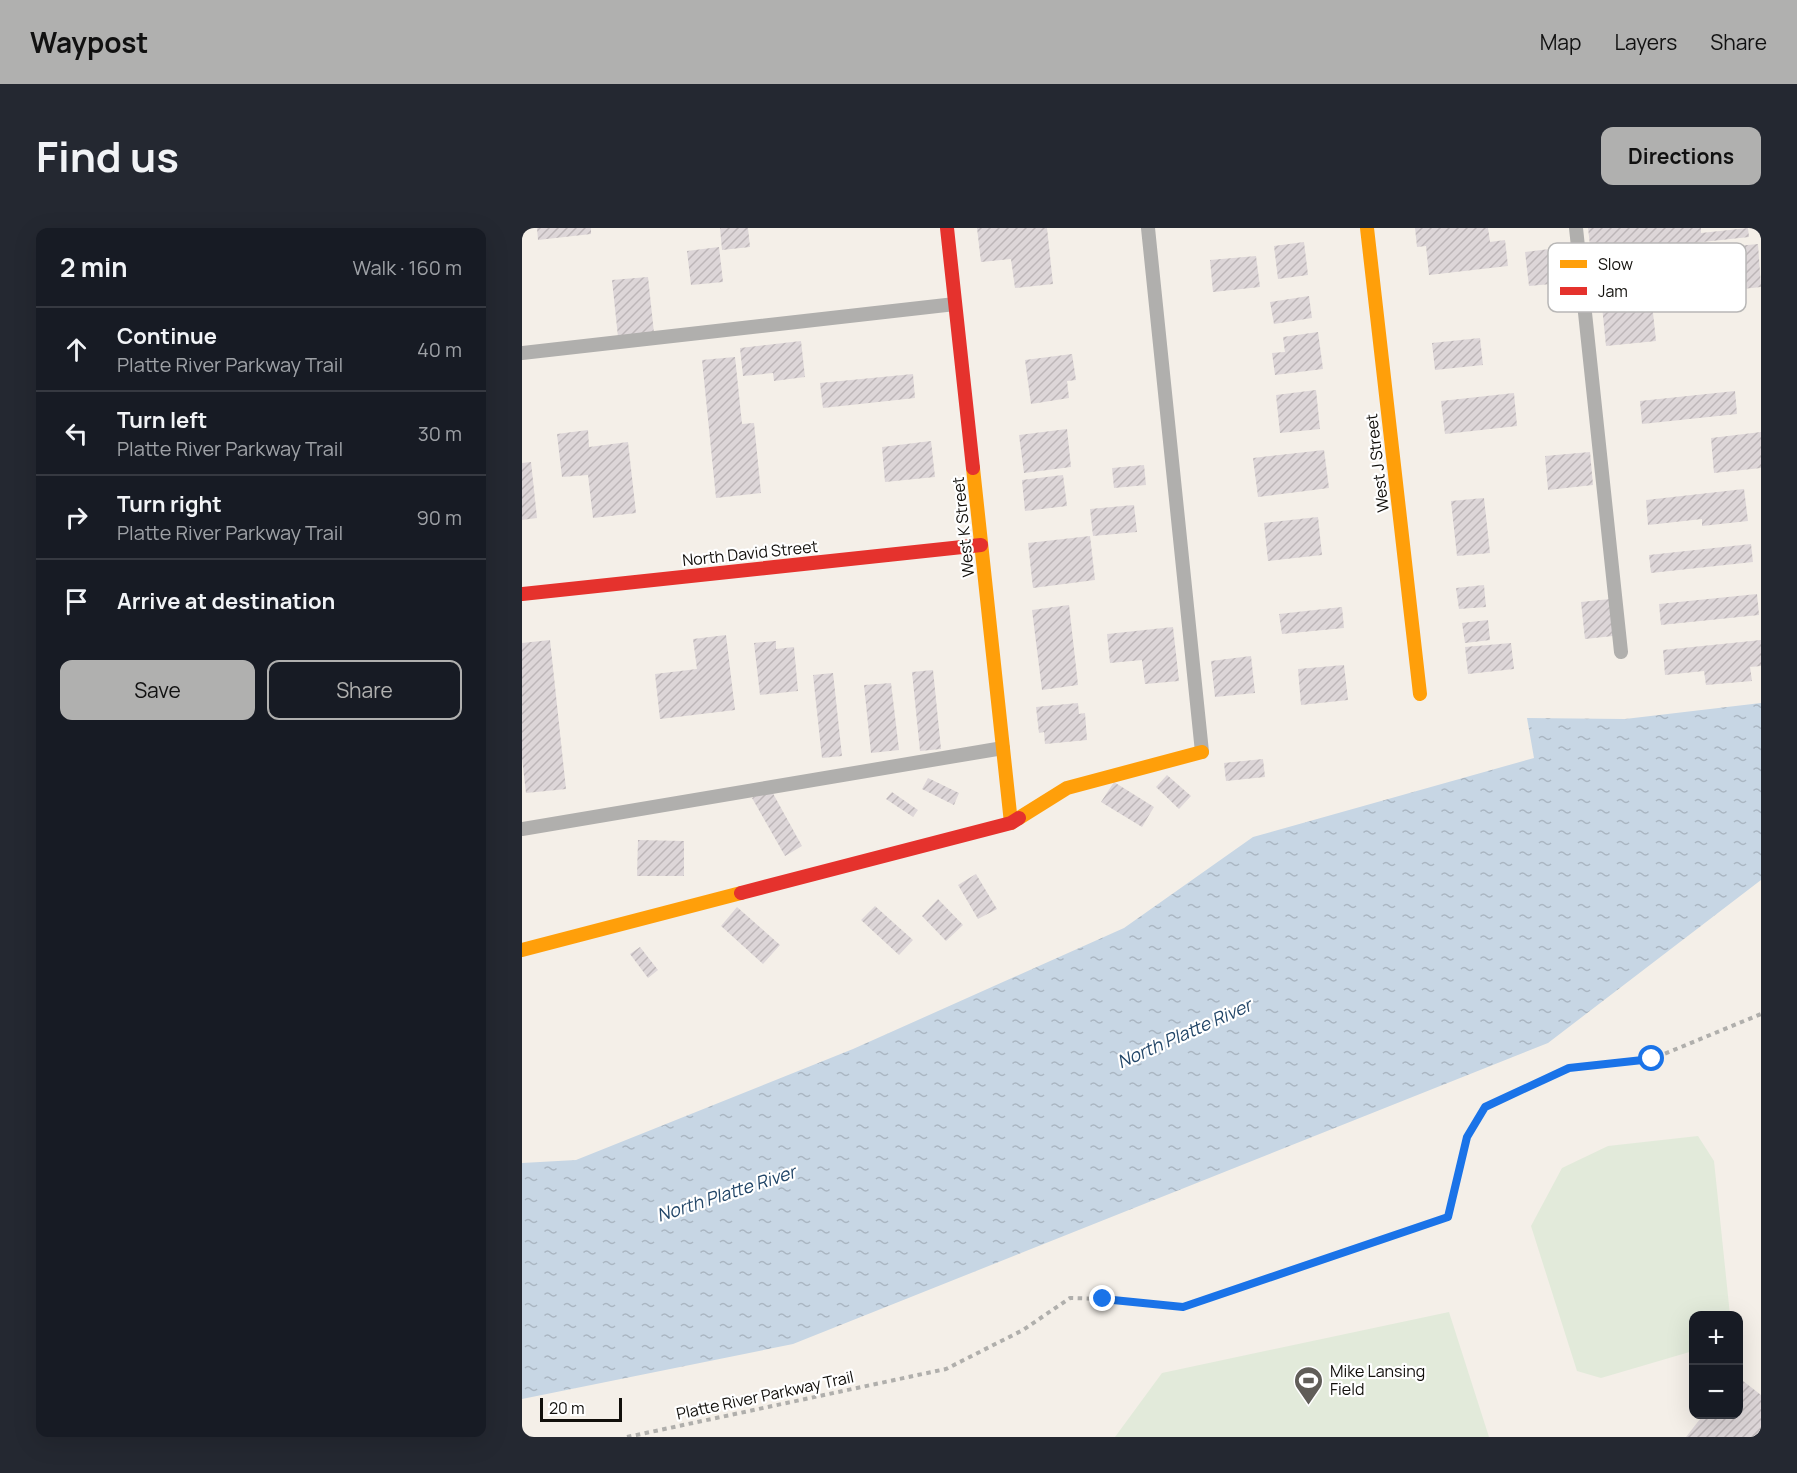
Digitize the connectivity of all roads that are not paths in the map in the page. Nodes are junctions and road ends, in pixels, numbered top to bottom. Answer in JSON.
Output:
{"nodes":[{"id":1,"x":947,"y":228,"type":"edge"},
{"id":2,"x":1148,"y":228,"type":"edge"},
{"id":3,"x":1367,"y":228,"type":"edge"},
{"id":4,"x":1576,"y":228,"type":"edge"},
{"id":5,"x":1578,"y":243,"type":"edge"},
{"id":6,"x":955,"y":304,"type":"junction"},
{"id":7,"x":1585,"y":312,"type":"edge"},
{"id":8,"x":522,"y":353,"type":"edge"},
{"id":9,"x":981,"y":545,"type":"junction"},
{"id":10,"x":522,"y":594,"type":"edge"},
{"id":11,"x":1621,"y":652,"type":"dead end"},
{"id":12,"x":1420,"y":694,"type":"dead end"},
{"id":13,"x":1003,"y":748,"type":"junction"},
{"id":14,"x":1202,"y":752,"type":"joint"},
{"id":15,"x":1011,"y":823,"type":"junction"},
{"id":16,"x":522,"y":829,"type":"edge"},
{"id":17,"x":522,"y":950,"type":"edge"}],
"edges":[{"from":1,"to":6,"type":"street","name":"West K Street"},
{"from":2,"to":14,"type":"lane"},
{"from":3,"to":12,"type":"street","name":"West J Street"},
{"from":4,"to":5,"type":"lane"},
{"from":6,"to":8,"type":"lane"},
{"from":6,"to":9,"type":"street","name":"West K Street"},
{"from":7,"to":11,"type":"lane"},
{"from":9,"to":10,"type":"street","name":"North David Street"},
{"from":9,"to":13,"type":"street","name":"West K Street"},
{"from":13,"to":15,"type":"street","name":"West K Street"},
{"from":13,"to":16,"type":"lane"},
{"from":14,"to":15,"type":"street"},
{"from":15,"to":17,"type":"street"}]}
